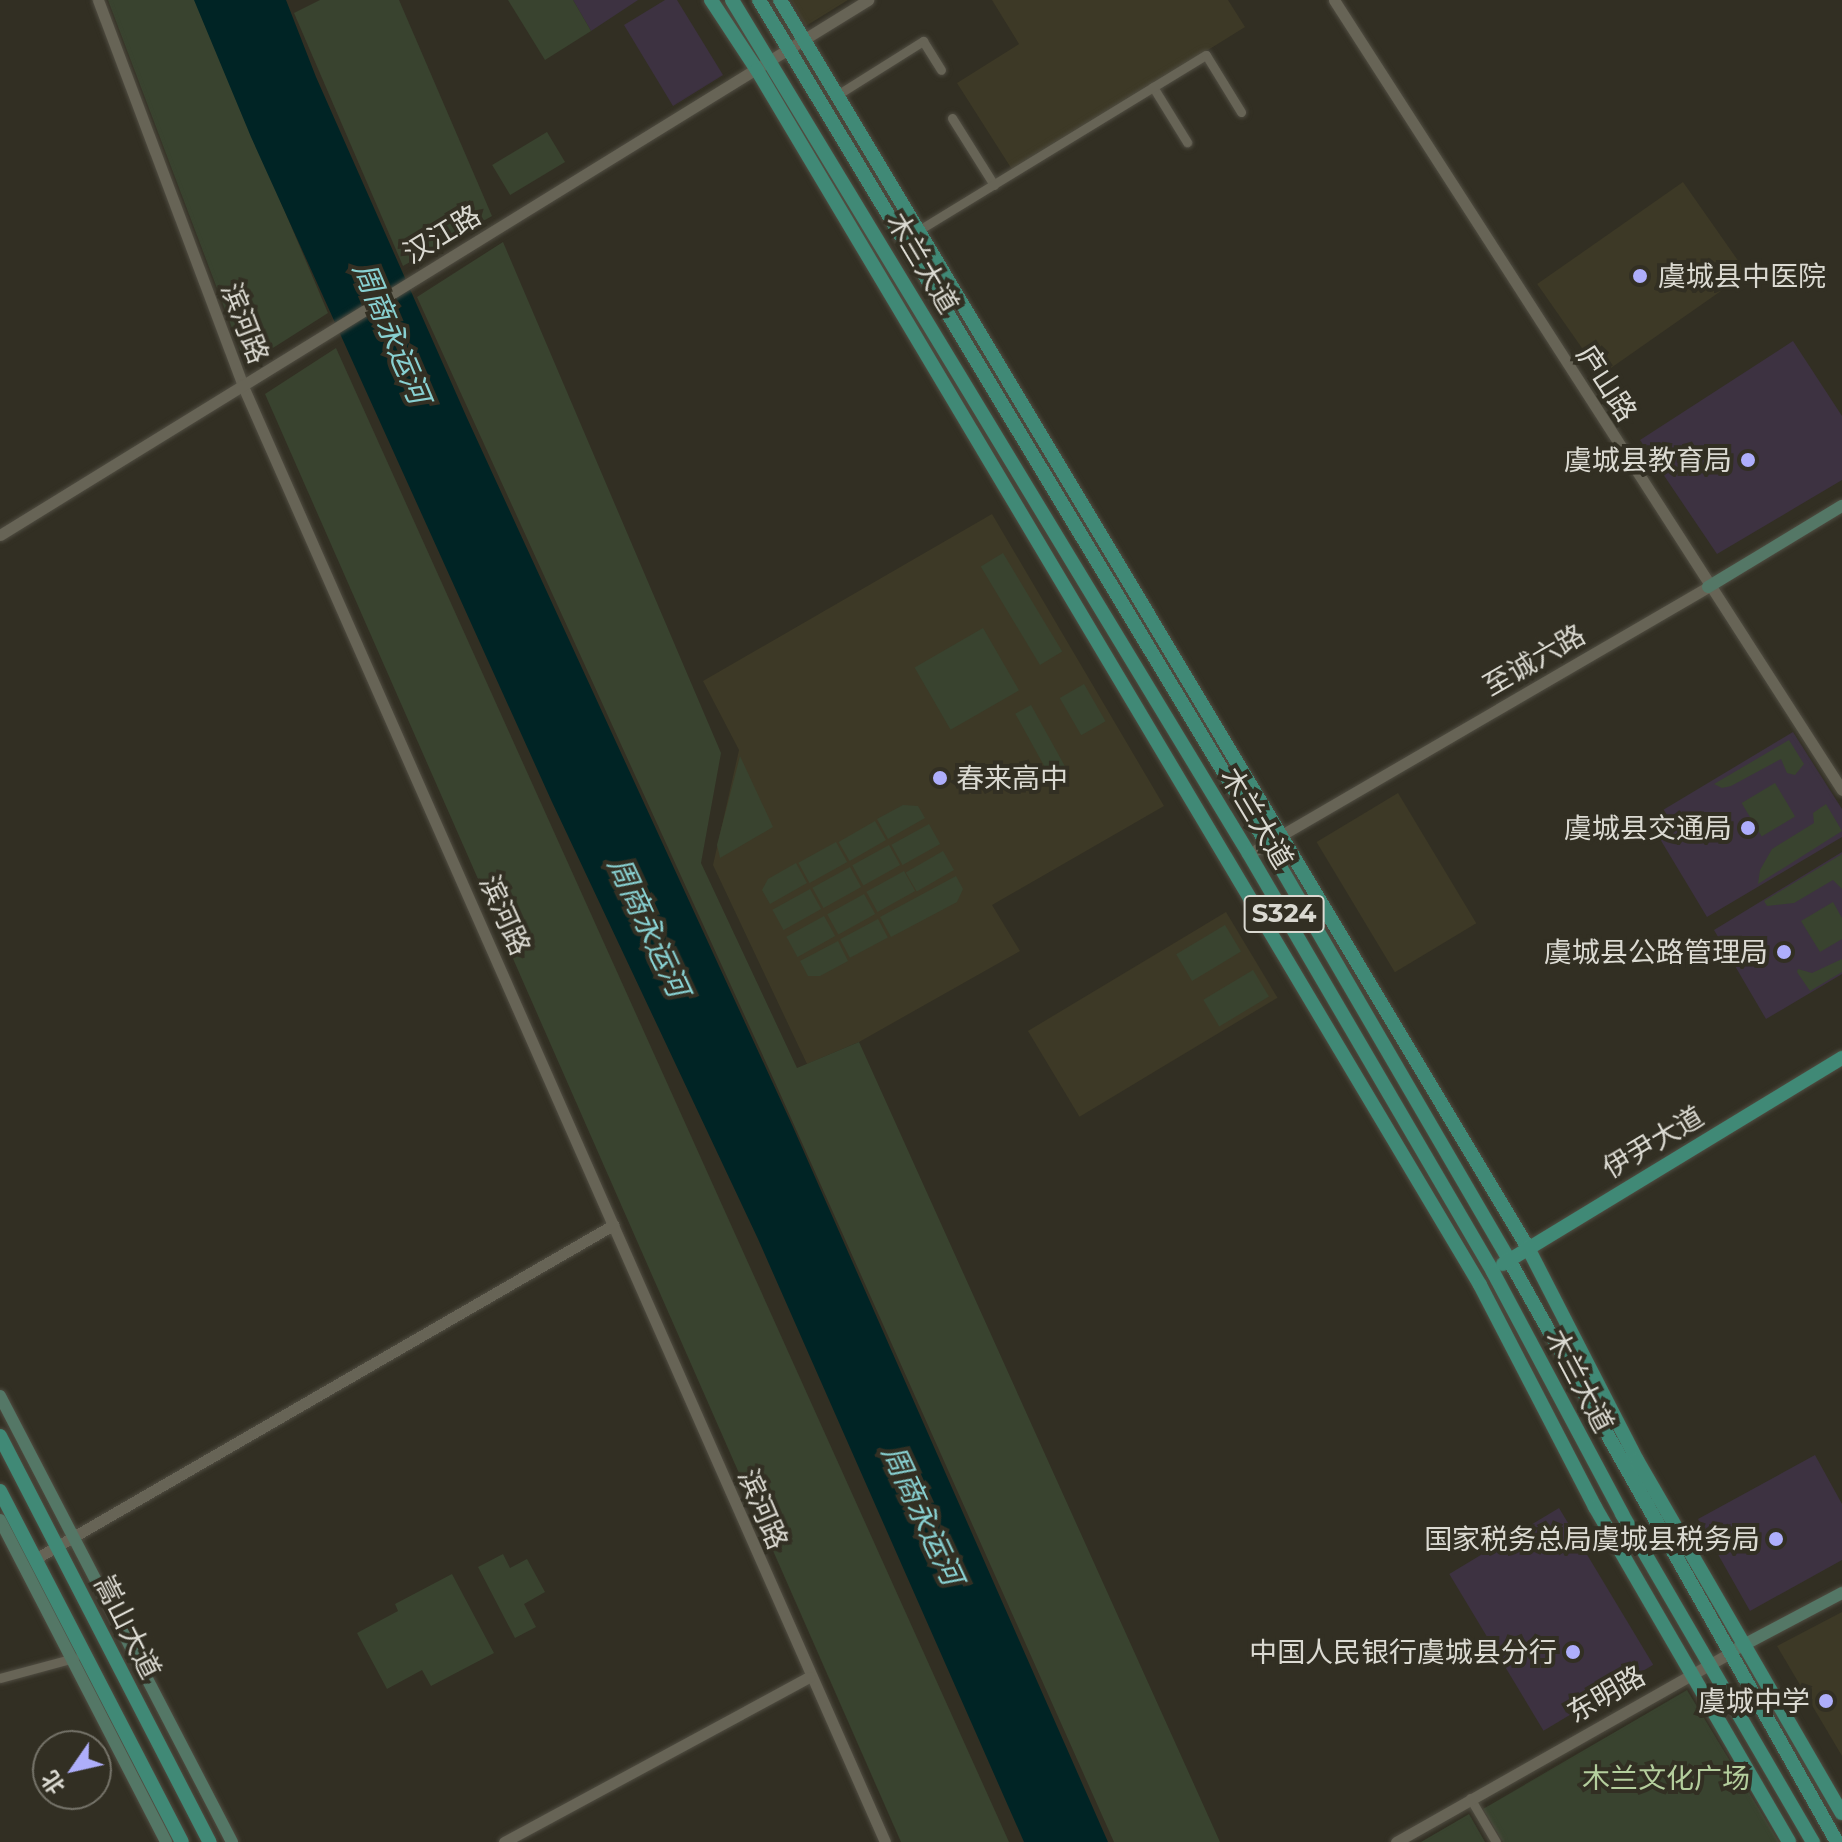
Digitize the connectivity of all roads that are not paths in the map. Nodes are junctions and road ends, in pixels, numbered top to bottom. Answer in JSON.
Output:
{"nodes":[{"id":1,"x":98,"y":0,"type":"edge"},
{"id":2,"x":711,"y":0,"type":"edge"},
{"id":3,"x":732,"y":0,"type":"edge"},
{"id":4,"x":759,"y":0,"type":"edge"},
{"id":5,"x":780,"y":0,"type":"edge"},
{"id":6,"x":868,"y":0,"type":"edge"},
{"id":7,"x":1334,"y":0,"type":"edge"},
{"id":8,"x":805,"y":40,"type":"junction"},
{"id":9,"x":789,"y":50,"type":"junction"},
{"id":10,"x":771,"y":61,"type":"junction"},
{"id":11,"x":757,"y":70,"type":"junction"},
{"id":12,"x":941,"y":70,"type":"dead end"},
{"id":13,"x":1153,"y":87,"type":"junction"},
{"id":14,"x":837,"y":95,"type":"junction"},
{"id":15,"x":1241,"y":112,"type":"dead end"},
{"id":16,"x":952,"y":118,"type":"dead end"},
{"id":17,"x":1187,"y":142,"type":"dead end"},
{"id":18,"x":994,"y":185,"type":"junction"},
{"id":19,"x":919,"y":230,"type":"junction"},
{"id":20,"x":242,"y":384,"type":"junction"},
{"id":21,"x":1842,"y":506,"type":"edge"},
{"id":22,"x":0,"y":535,"type":"edge"},
{"id":23,"x":1708,"y":587,"type":"junction"},
{"id":24,"x":1842,"y":790,"type":"edge"},
{"id":25,"x":1282,"y":835,"type":"junction"},
{"id":26,"x":1267,"y":844,"type":"junction"},
{"id":27,"x":1249,"y":854,"type":"junction"},
{"id":28,"x":1842,"y":1058,"type":"edge"},
{"id":29,"x":613,"y":1225,"type":"junction"},
{"id":30,"x":1528,"y":1248,"type":"junction"},
{"id":31,"x":1509,"y":1260,"type":"junction"},
{"id":32,"x":1493,"y":1272,"type":"junction"},
{"id":33,"x":0,"y":1396,"type":"edge"},
{"id":34,"x":0,"y":1436,"type":"edge"},
{"id":35,"x":0,"y":1491,"type":"edge"},
{"id":36,"x":0,"y":1520,"type":"edge"},
{"id":37,"x":74,"y":1538,"type":"junction"},
{"id":38,"x":57,"y":1547,"type":"junction"},
{"id":39,"x":35,"y":1559,"type":"junction"},
{"id":40,"x":1842,"y":1593,"type":"edge"},
{"id":41,"x":1744,"y":1645,"type":"junction"},
{"id":42,"x":1728,"y":1654,"type":"junction"},
{"id":43,"x":78,"y":1657,"type":"junction"},
{"id":44,"x":1707,"y":1664,"type":"junction"},
{"id":45,"x":1690,"y":1673,"type":"junction"},
{"id":46,"x":809,"y":1677,"type":"junction"},
{"id":47,"x":0,"y":1678,"type":"edge"},
{"id":48,"x":1470,"y":1798,"type":"junction"},
{"id":49,"x":1842,"y":1813,"type":"edge"},
{"id":50,"x":166,"y":1842,"type":"edge"},
{"id":51,"x":182,"y":1842,"type":"edge"},
{"id":52,"x":210,"y":1842,"type":"edge"},
{"id":53,"x":232,"y":1842,"type":"edge"},
{"id":54,"x":504,"y":1842,"type":"edge"},
{"id":55,"x":885,"y":1842,"type":"edge"},
{"id":56,"x":1396,"y":1842,"type":"edge"},
{"id":57,"x":1496,"y":1842,"type":"edge"},
{"id":58,"x":1789,"y":1842,"type":"edge"},
{"id":59,"x":1813,"y":1842,"type":"edge"},
{"id":60,"x":1837,"y":1842,"type":"edge"}],
"edges":[{"from":1,"to":20,"type":"street","name":"滨河路"},
{"from":2,"to":11,"type":"main road"},
{"from":3,"to":10,"type":"main road","name":"木兰大道","number":"S324"},
{"from":4,"to":9,"type":"main road","name":"木兰大道","number":"S324"},
{"from":5,"to":8,"type":"main road"},
{"from":6,"to":8,"type":"street","name":"汉江路"},
{"from":7,"to":23,"type":"street","name":"庐山路"},
{"from":8,"to":9,"type":"street","name":"汉江路"},
{"from":8,"to":14,"type":"main road"},
{"from":9,"to":10,"type":"street","name":"汉江路"},
{"from":9,"to":26,"type":"main road","name":"木兰大道","number":"S324"},
{"from":10,"to":11,"type":"street","name":"汉江路"},
{"from":10,"to":27,"type":"main road","name":"木兰大道","number":"S324"},
{"from":11,"to":20,"type":"street","name":"汉江路"},
{"from":11,"to":45,"type":"main road"},
{"from":12,"to":14,"type":"street"},
{"from":13,"to":15,"type":"street"},
{"from":13,"to":17,"type":"street"},
{"from":13,"to":18,"type":"street"},
{"from":14,"to":19,"type":"main road"},
{"from":16,"to":18,"type":"street"},
{"from":18,"to":19,"type":"street"},
{"from":19,"to":25,"type":"main road"},
{"from":20,"to":22,"type":"street","name":"汉江路"},
{"from":20,"to":29,"type":"street","name":"滨河路"},
{"from":21,"to":23,"type":"main road","name":"至诚六路"},
{"from":23,"to":24,"type":"street","name":"庐山路"},
{"from":23,"to":25,"type":"street","name":"至诚六路"},
{"from":25,"to":26,"type":"street","name":"至诚六路"},
{"from":25,"to":30,"type":"main road"},
{"from":26,"to":27,"type":"street","name":"至诚六路"},
{"from":26,"to":31,"type":"main road","name":"木兰大道","number":"S324"},
{"from":27,"to":32,"type":"main road","name":"木兰大道","number":"S324"},
{"from":28,"to":30,"type":"main road","name":"伊尹大道"},
{"from":29,"to":37,"type":"street"},
{"from":29,"to":46,"type":"street","name":"滨河路"},
{"from":30,"to":31,"type":"main road","name":"伊尹大道"},
{"from":30,"to":41,"type":"main road"},
{"from":31,"to":32,"type":"main road","name":"伊尹大道"},
{"from":31,"to":42,"type":"main road","name":"木兰大道","number":"S324"},
{"from":32,"to":44,"type":"main road","name":"木兰大道","number":"S324"},
{"from":33,"to":37,"type":"main road"},
{"from":34,"to":38,"type":"main road","name":"嵩山大道"},
{"from":35,"to":39,"type":"main road","name":"嵩山大道"},
{"from":36,"to":43,"type":"main road"},
{"from":37,"to":38,"type":"street"},
{"from":37,"to":53,"type":"main road"},
{"from":38,"to":39,"type":"street"},
{"from":38,"to":52,"type":"main road","name":"嵩山大道"},
{"from":39,"to":43,"type":"main road","name":"嵩山大道"},
{"from":40,"to":41,"type":"main road","name":"东明路"},
{"from":41,"to":42,"type":"main road","name":"东明路"},
{"from":41,"to":49,"type":"main road"},
{"from":42,"to":44,"type":"street","name":"东明路"},
{"from":42,"to":60,"type":"main road","name":"木兰大道","number":"S324"},
{"from":43,"to":47,"type":"street"},
{"from":43,"to":50,"type":"main road"},
{"from":43,"to":51,"type":"main road","name":"嵩山大道"},
{"from":44,"to":45,"type":"street","name":"东明路"},
{"from":44,"to":59,"type":"main road","name":"木兰大道","number":"S324"},
{"from":45,"to":48,"type":"street","name":"东明路"},
{"from":45,"to":58,"type":"main road"},
{"from":46,"to":54,"type":"street"},
{"from":46,"to":55,"type":"street","name":"滨河路"},
{"from":48,"to":56,"type":"street","name":"东明路"},
{"from":48,"to":57,"type":"street"}]}
